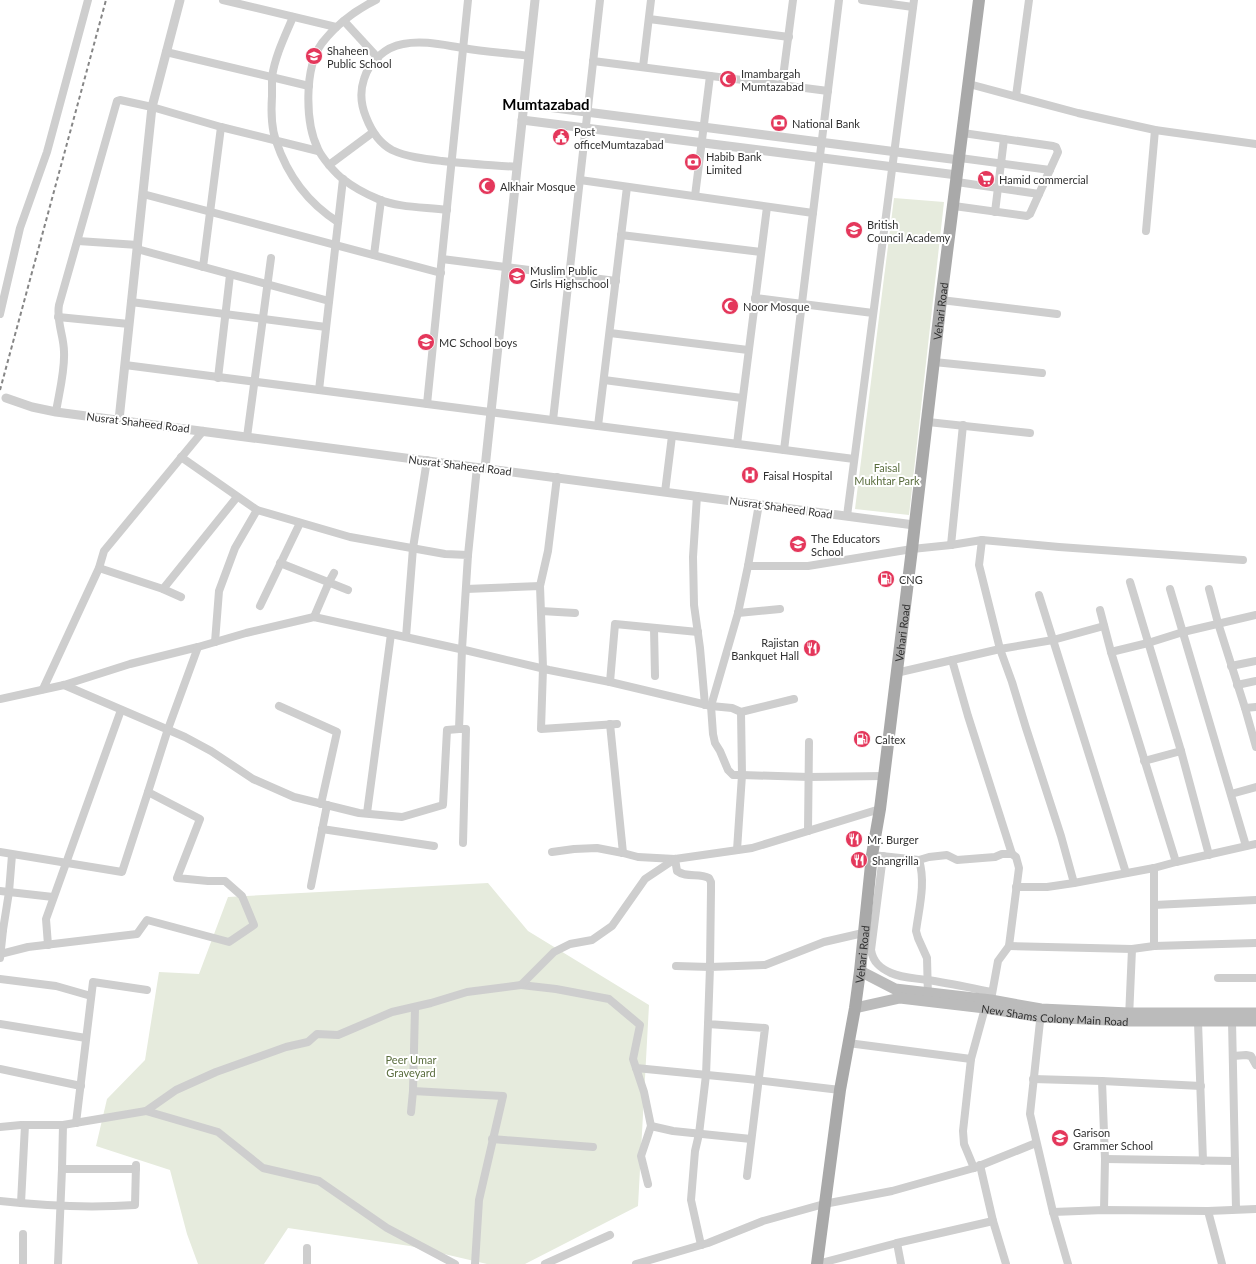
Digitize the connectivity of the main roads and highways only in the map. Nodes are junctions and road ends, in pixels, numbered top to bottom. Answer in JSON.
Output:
{"nodes":[{"id":1,"x":979,"y":0,"type":"edge"},
{"id":2,"x":860,"y":971,"type":"junction"},
{"id":3,"x":928,"y":998,"type":"junction"},
{"id":4,"x":855,"y":1008,"type":"junction"},
{"id":5,"x":1256,"y":1013,"type":"edge"},
{"id":6,"x":1129,"y":1017,"type":"junction"},
{"id":7,"x":1256,"y":1021,"type":"edge"},
{"id":8,"x":817,"y":1264,"type":"edge"}],
"edges":[{"from":1,"to":2,"type":"main road","name":"Vehari Road"},
{"from":2,"to":3,"type":"main road","name":"New Shams Colony Main Road"},
{"from":2,"to":4,"type":"main road","name":"Vehari Road"},
{"from":3,"to":4,"type":"main road","name":"New Shams Colony Main Road"},
{"from":3,"to":6,"type":"main road","name":"New Shams Colony Main Road"},
{"from":4,"to":8,"type":"main road","name":"Vehari Road"},
{"from":5,"to":6,"type":"main road","name":"New Shams Colony Main Road"},
{"from":6,"to":7,"type":"main road","name":"New Shams Colony Main Road"}]}
